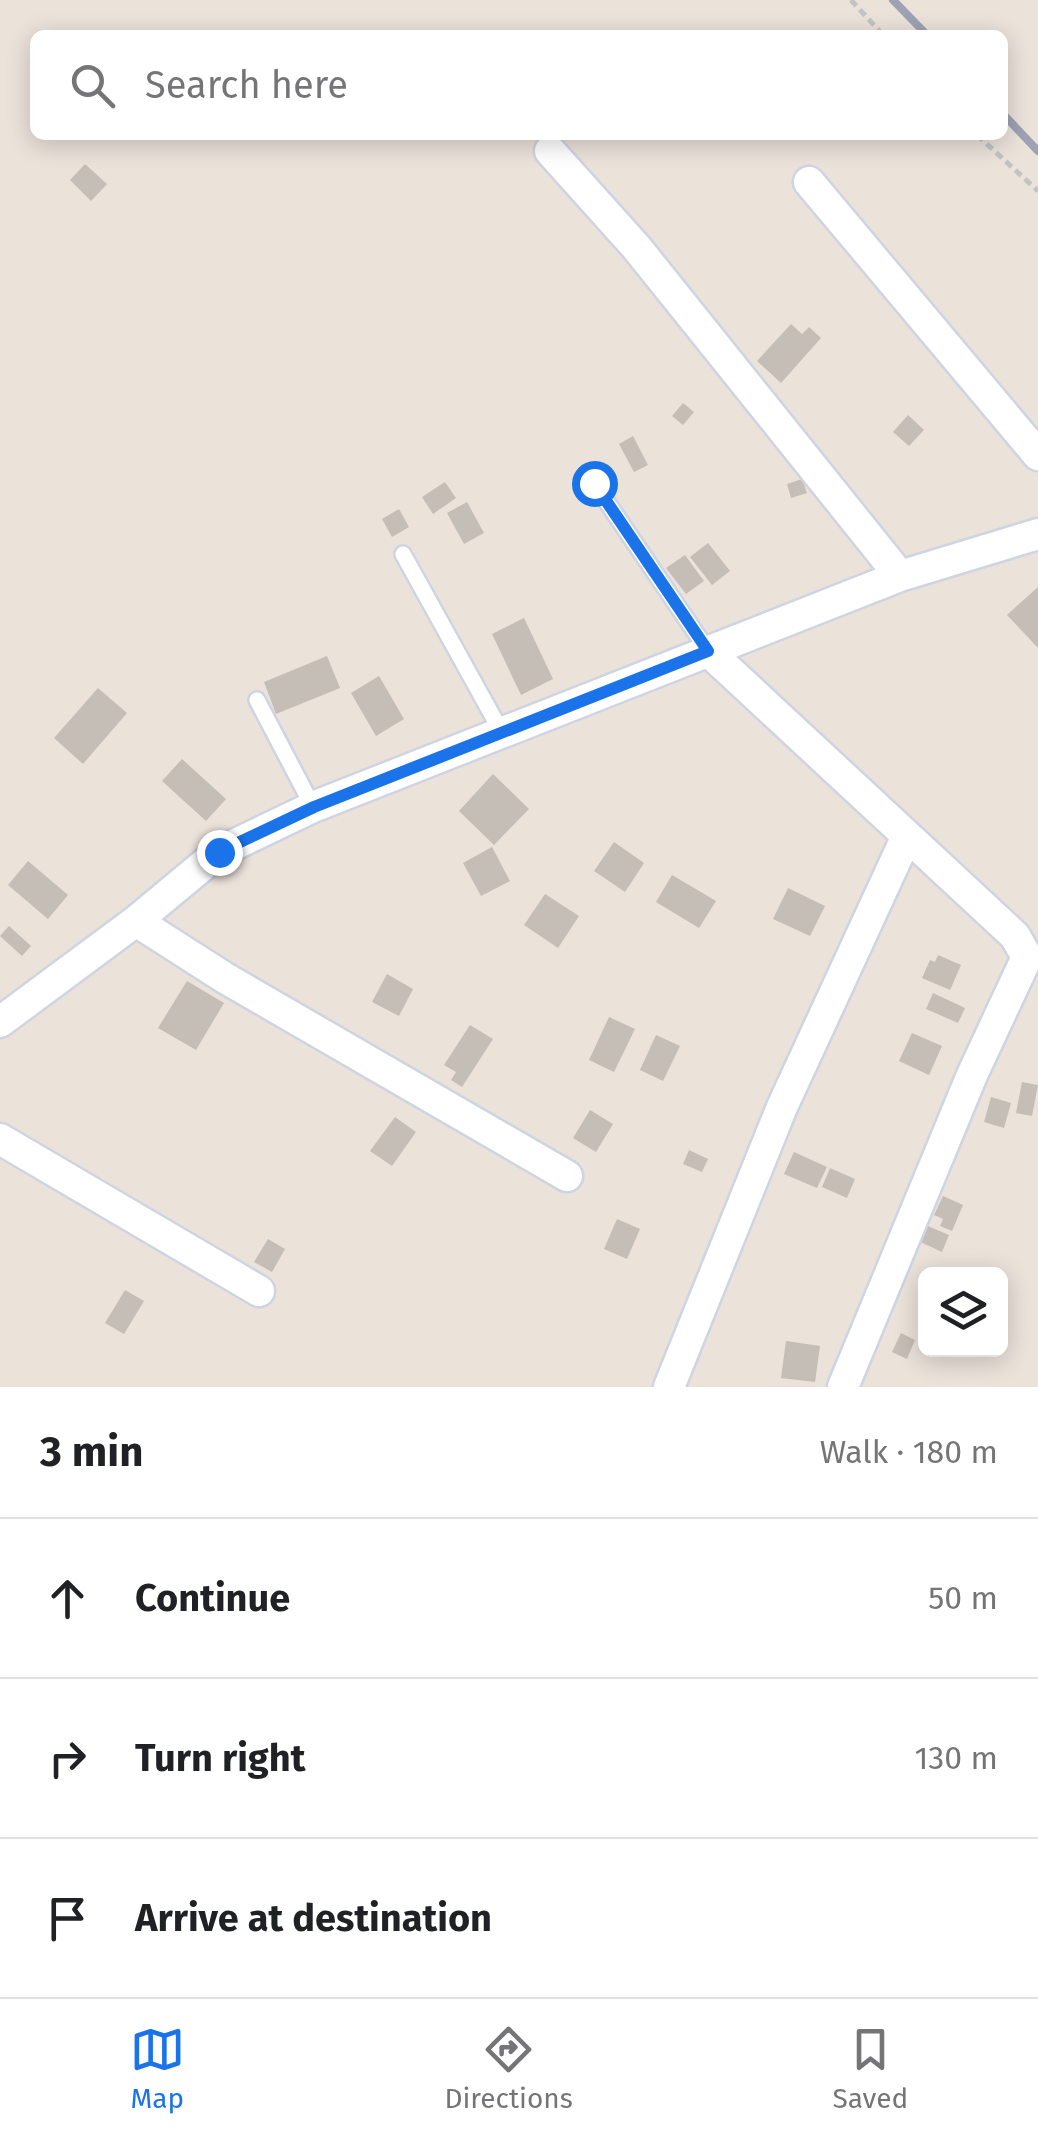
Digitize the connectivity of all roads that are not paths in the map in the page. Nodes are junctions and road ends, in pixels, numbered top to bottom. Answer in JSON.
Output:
{"nodes":[{"id":1,"x":550,"y":151,"type":"dead end"},
{"id":2,"x":809,"y":182,"type":"dead end"},
{"id":3,"x":1038,"y":455,"type":"edge"},
{"id":4,"x":594,"y":483,"type":"dead end"},
{"id":5,"x":1038,"y":534,"type":"edge"},
{"id":6,"x":403,"y":554,"type":"dead end"},
{"id":7,"x":900,"y":576,"type":"junction"},
{"id":8,"x":708,"y":651,"type":"junction"},
{"id":9,"x":257,"y":700,"type":"dead end"},
{"id":10,"x":502,"y":732,"type":"junction"},
{"id":11,"x":314,"y":807,"type":"junction"},
{"id":12,"x":907,"y":836,"type":"junction"},
{"id":13,"x":136,"y":921,"type":"junction"},
{"id":14,"x":0,"y":1022,"type":"edge"},
{"id":15,"x":0,"y":1139,"type":"edge"},
{"id":16,"x":567,"y":1176,"type":"dead end"},
{"id":17,"x":259,"y":1291,"type":"dead end"},
{"id":18,"x":669,"y":1387,"type":"edge"},
{"id":19,"x":843,"y":1387,"type":"edge"}],
"edges":[{"from":1,"to":7,"type":"street"},
{"from":2,"to":3,"type":"street"},
{"from":4,"to":8,"type":"lane"},
{"from":5,"to":7,"type":"street"},
{"from":6,"to":10,"type":"lane"},
{"from":7,"to":8,"type":"street"},
{"from":8,"to":10,"type":"street"},
{"from":8,"to":12,"type":"street"},
{"from":9,"to":11,"type":"lane"},
{"from":10,"to":11,"type":"street"},
{"from":11,"to":13,"type":"street"},
{"from":12,"to":18,"type":"street"},
{"from":12,"to":19,"type":"street"},
{"from":13,"to":14,"type":"street"},
{"from":13,"to":16,"type":"street"},
{"from":15,"to":17,"type":"street"}]}
